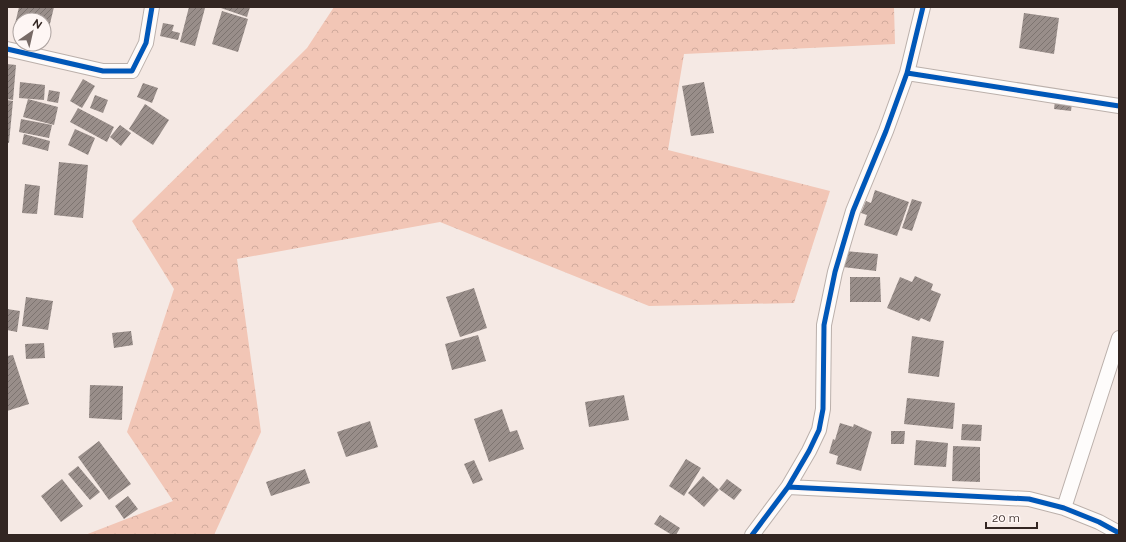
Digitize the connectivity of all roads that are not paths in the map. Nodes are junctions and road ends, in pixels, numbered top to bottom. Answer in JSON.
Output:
{"nodes":[{"id":1,"x":152,"y":7,"type":"edge"},
{"id":2,"x":924,"y":7,"type":"edge"},
{"id":3,"x":7,"y":49,"type":"edge"},
{"id":4,"x":907,"y":73,"type":"junction"},
{"id":5,"x":1119,"y":106,"type":"edge"},
{"id":6,"x":1119,"y":338,"type":"edge"},
{"id":7,"x":788,"y":487,"type":"junction"},
{"id":8,"x":1064,"y":508,"type":"junction"},
{"id":9,"x":1119,"y":533,"type":"edge"},
{"id":10,"x":752,"y":535,"type":"edge"}],
"edges":[{"from":1,"to":3,"type":"street"},
{"from":2,"to":4,"type":"street"},
{"from":4,"to":5,"type":"street"},
{"from":4,"to":7,"type":"street"},
{"from":6,"to":8,"type":"street"},
{"from":7,"to":8,"type":"street"},
{"from":7,"to":10,"type":"street"},
{"from":8,"to":9,"type":"street"}]}
